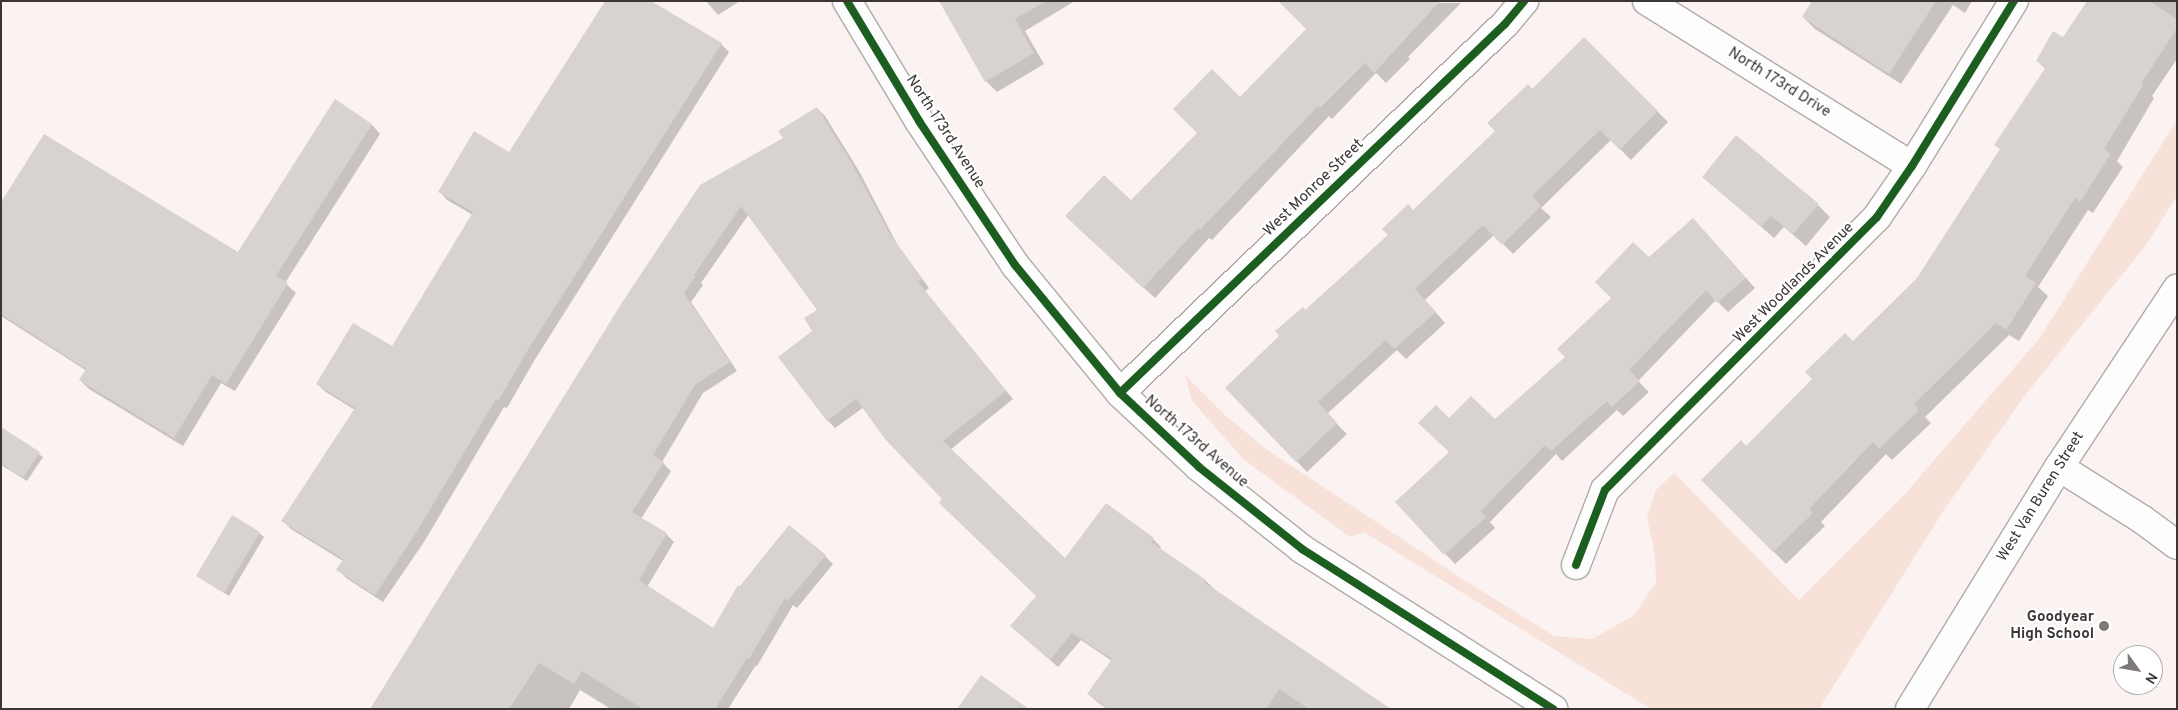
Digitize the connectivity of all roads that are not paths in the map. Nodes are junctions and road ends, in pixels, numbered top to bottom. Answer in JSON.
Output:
{"nodes":[{"id":1,"x":847,"y":1,"type":"edge"},
{"id":2,"x":1524,"y":1,"type":"edge"},
{"id":3,"x":1647,"y":1,"type":"edge"},
{"id":4,"x":2014,"y":1,"type":"edge"},
{"id":5,"x":1912,"y":166,"type":"junction"},
{"id":6,"x":2177,"y":289,"type":"edge"},
{"id":7,"x":1120,"y":393,"type":"junction"},
{"id":8,"x":2059,"y":467,"type":"junction"},
{"id":9,"x":2177,"y":545,"type":"edge"},
{"id":10,"x":1576,"y":565,"type":"dead end"},
{"id":11,"x":1553,"y":709,"type":"edge"},
{"id":12,"x":1910,"y":709,"type":"edge"}],
"edges":[{"from":1,"to":7,"type":"street","name":"North 173rd Avenue"},
{"from":2,"to":7,"type":"street","name":"West Monroe Street"},
{"from":3,"to":5,"type":"street","name":"North 173rd Drive"},
{"from":4,"to":5,"type":"street","name":"West Woodlands Avenue"},
{"from":5,"to":10,"type":"street","name":"West Woodlands Avenue"},
{"from":6,"to":8,"type":"street","name":"West Van Buren Street"},
{"from":7,"to":11,"type":"street","name":"North 173rd Avenue"},
{"from":8,"to":9,"type":"street"},
{"from":8,"to":12,"type":"street","name":"West Van Buren Street"}]}
